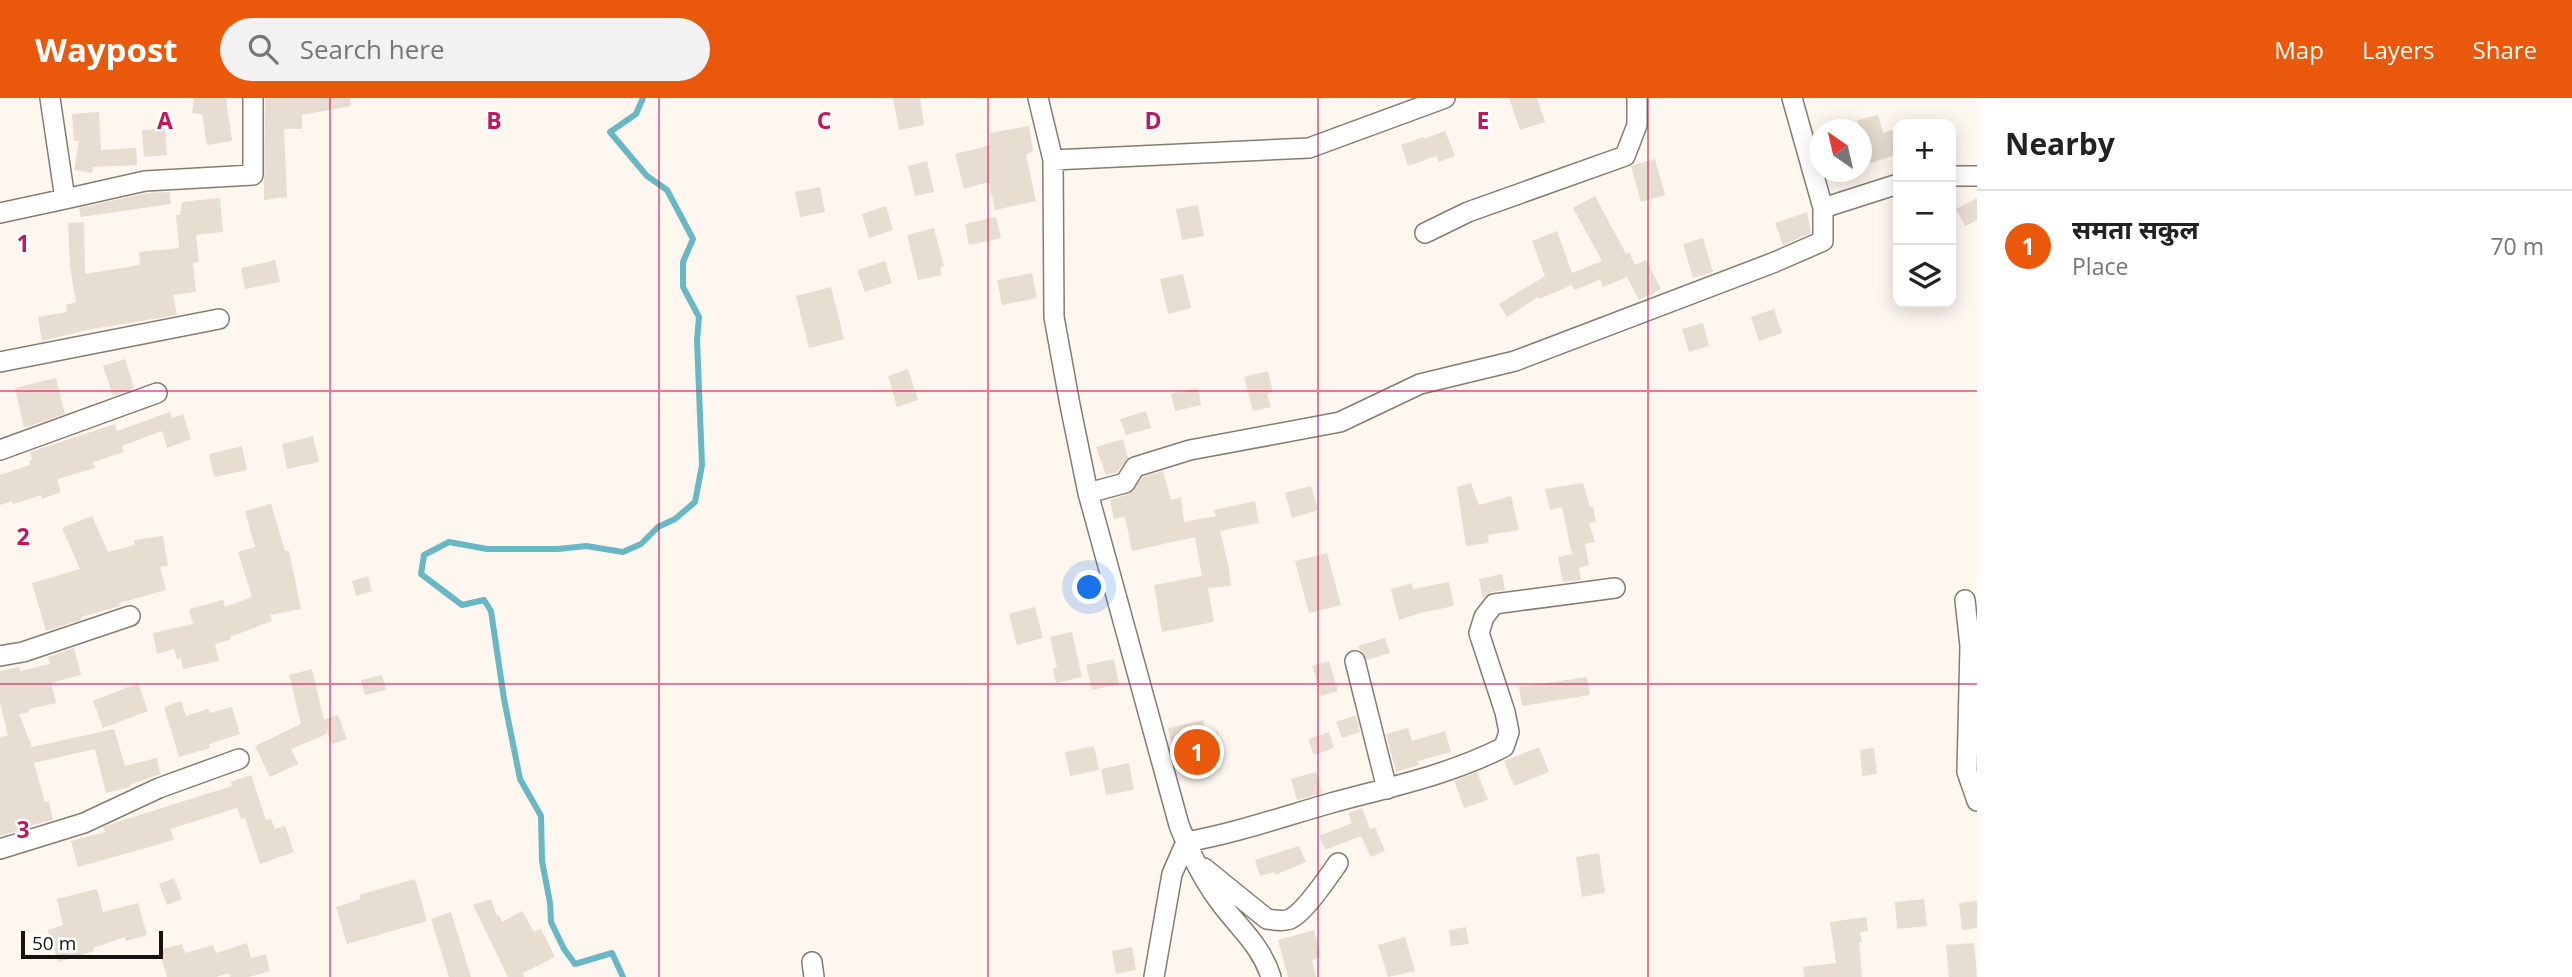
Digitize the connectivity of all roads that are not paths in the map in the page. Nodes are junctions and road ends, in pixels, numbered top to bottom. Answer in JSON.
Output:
{"nodes":[{"id":1,"x":50,"y":98,"type":"edge"},
{"id":2,"x":253,"y":98,"type":"edge"},
{"id":3,"x":1038,"y":98,"type":"edge"},
{"id":4,"x":1445,"y":98,"type":"edge"},
{"id":5,"x":1637,"y":98,"type":"edge"},
{"id":6,"x":1792,"y":98,"type":"edge"},
{"id":7,"x":1053,"y":160,"type":"junction"},
{"id":8,"x":1956,"y":176,"type":"edge"},
{"id":9,"x":1977,"y":176,"type":"edge"},
{"id":10,"x":1893,"y":186,"type":"edge"},
{"id":11,"x":65,"y":199,"type":"junction"},
{"id":12,"x":1823,"y":208,"type":"junction"},
{"id":13,"x":0,"y":213,"type":"edge"},
{"id":14,"x":1425,"y":233,"type":"dead end"},
{"id":15,"x":219,"y":319,"type":"dead end"},
{"id":16,"x":0,"y":362,"type":"edge"},
{"id":17,"x":158,"y":393,"type":"dead end"},
{"id":18,"x":0,"y":450,"type":"edge"},
{"id":19,"x":1088,"y":493,"type":"junction"},
{"id":20,"x":1615,"y":588,"type":"dead end"},
{"id":21,"x":1965,"y":600,"type":"dead end"},
{"id":22,"x":130,"y":616,"type":"dead end"},
{"id":23,"x":0,"y":656,"type":"edge"},
{"id":24,"x":1355,"y":661,"type":"dead end"},
{"id":25,"x":239,"y":759,"type":"dead end"},
{"id":26,"x":1387,"y":789,"type":"junction"},
{"id":27,"x":1977,"y":801,"type":"edge"},
{"id":28,"x":1186,"y":842,"type":"junction"},
{"id":29,"x":0,"y":849,"type":"edge"},
{"id":30,"x":1195,"y":861,"type":"junction"},
{"id":31,"x":1338,"y":863,"type":"dead end"},
{"id":32,"x":1154,"y":977,"type":"edge"},
{"id":33,"x":1271,"y":977,"type":"edge"}],
"edges":[{"from":1,"to":11,"type":"street"},
{"from":2,"to":11,"type":"street"},
{"from":3,"to":7,"type":"street"},
{"from":4,"to":7,"type":"street"},
{"from":5,"to":14,"type":"street"},
{"from":6,"to":12,"type":"street"},
{"from":7,"to":19,"type":"street"},
{"from":8,"to":9,"type":"street"},
{"from":10,"to":12,"type":"street"},
{"from":11,"to":13,"type":"street"},
{"from":12,"to":19,"type":"street"},
{"from":15,"to":16,"type":"street"},
{"from":17,"to":18,"type":"street"},
{"from":19,"to":28,"type":"street"},
{"from":20,"to":26,"type":"street"},
{"from":21,"to":27,"type":"street"},
{"from":22,"to":23,"type":"street"},
{"from":24,"to":26,"type":"street"},
{"from":25,"to":29,"type":"street"},
{"from":26,"to":28,"type":"street"},
{"from":28,"to":30,"type":"street"},
{"from":28,"to":32,"type":"street"},
{"from":30,"to":31,"type":"street"},
{"from":30,"to":33,"type":"street"}]}
